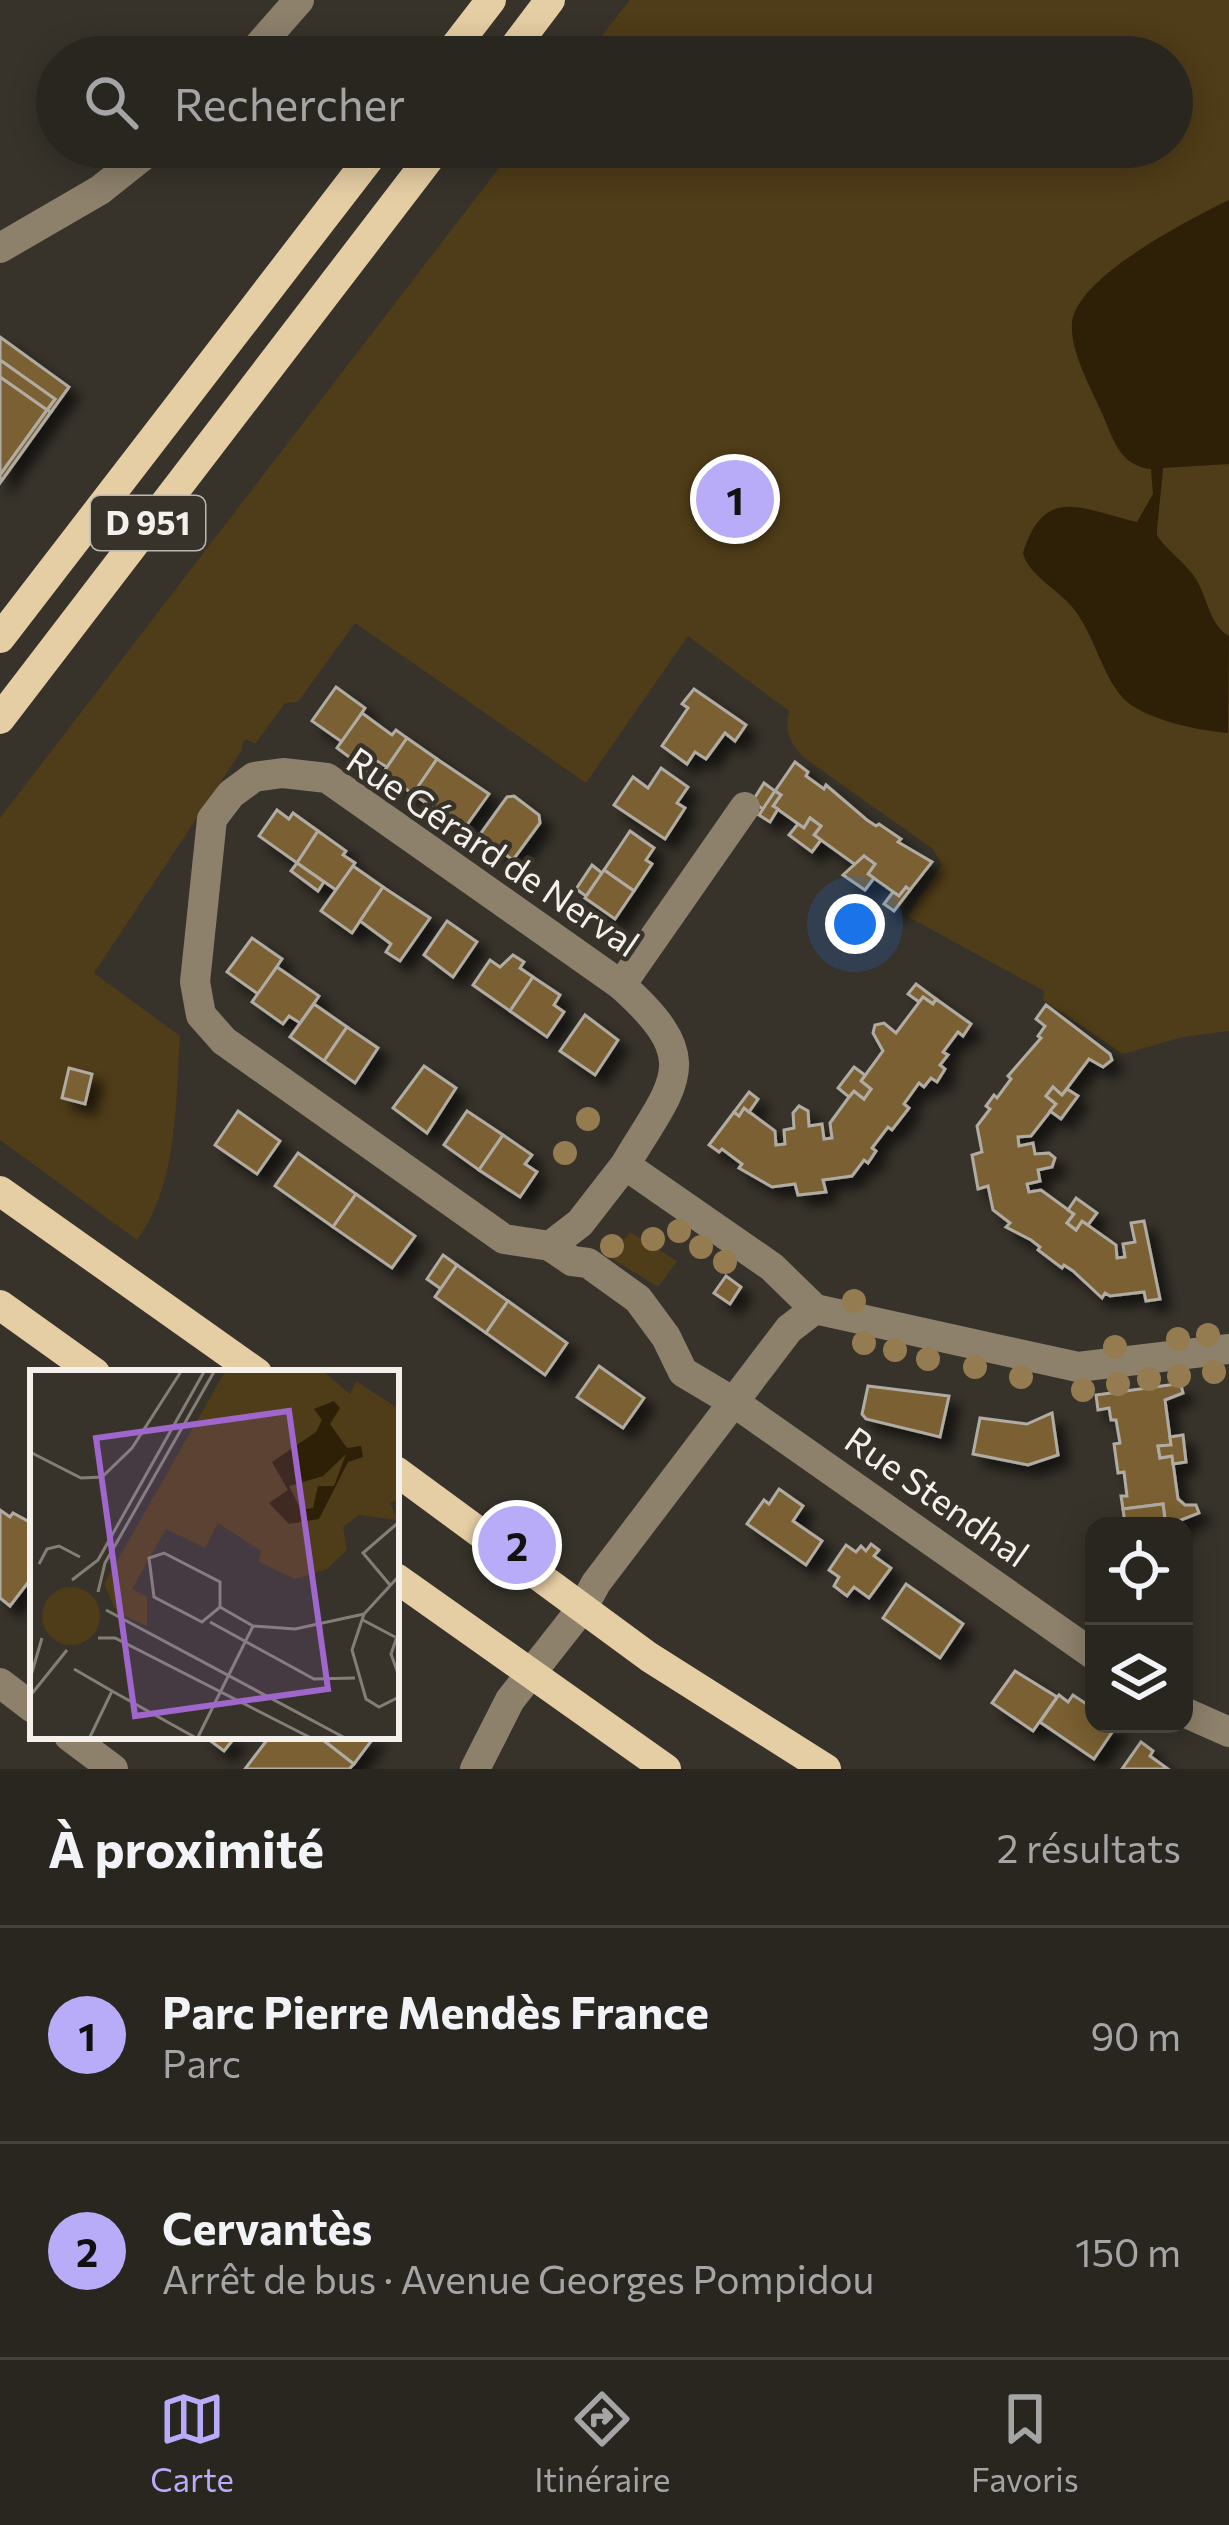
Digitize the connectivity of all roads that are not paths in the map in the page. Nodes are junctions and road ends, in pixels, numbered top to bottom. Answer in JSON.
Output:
{"nodes":[{"id":1,"x":299,"y":0,"type":"edge"},
{"id":2,"x":491,"y":0,"type":"edge"},
{"id":3,"x":550,"y":0,"type":"edge"},
{"id":4,"x":267,"y":36,"type":"edge"},
{"id":5,"x":463,"y":36,"type":"edge"},
{"id":6,"x":523,"y":36,"type":"edge"},
{"id":7,"x":128,"y":168,"type":"edge"},
{"id":8,"x":362,"y":168,"type":"edge"},
{"id":9,"x":422,"y":168,"type":"edge"},
{"id":10,"x":0,"y":248,"type":"edge"},
{"id":11,"x":0,"y":638,"type":"edge"},
{"id":12,"x":0,"y":719,"type":"edge"},
{"id":13,"x":745,"y":807,"type":"dead end"},
{"id":14,"x":620,"y":986,"type":"junction"},
{"id":15,"x":626,"y":1166,"type":"junction"},
{"id":16,"x":0,"y":1191,"type":"edge"},
{"id":17,"x":550,"y":1246,"type":"junction"},
{"id":18,"x":0,"y":1305,"type":"edge"},
{"id":19,"x":815,"y":1309,"type":"junction"},
{"id":20,"x":1229,"y":1349,"type":"edge"},
{"id":21,"x":91,"y":1370,"type":"edge"},
{"id":22,"x":253,"y":1370,"type":"edge"},
{"id":23,"x":735,"y":1402,"type":"junction"},
{"id":24,"x":399,"y":1473,"type":"edge"},
{"id":25,"x":399,"y":1580,"type":"edge"},
{"id":26,"x":583,"y":1607,"type":"junction"},
{"id":27,"x":1085,"y":1649,"type":"edge"},
{"id":28,"x":534,"y":1673,"type":"junction"},
{"id":29,"x":0,"y":1683,"type":"edge"},
{"id":30,"x":30,"y":1706,"type":"edge"},
{"id":31,"x":1193,"y":1716,"type":"edge"},
{"id":32,"x":1229,"y":1732,"type":"edge"},
{"id":33,"x":74,"y":1739,"type":"edge"},
{"id":34,"x":113,"y":1769,"type":"edge"},
{"id":35,"x":475,"y":1769,"type":"edge"},
{"id":36,"x":666,"y":1769,"type":"edge"},
{"id":37,"x":826,"y":1769,"type":"edge"}],
"edges":[{"from":1,"to":4,"type":"street"},
{"from":2,"to":5,"type":"main road"},
{"from":3,"to":6,"type":"main road"},
{"from":7,"to":10,"type":"street"},
{"from":8,"to":11,"type":"main road","number":"D 951"},
{"from":9,"to":12,"type":"main road","number":"D 951"},
{"from":13,"to":14,"type":"street"},
{"from":14,"to":15,"type":"street","name":"Rue Gérard de Nerval"},
{"from":14,"to":17,"type":"street","name":"Rue Gérard de Nerval"},
{"from":15,"to":17,"type":"street","name":"Rue Gérard de Nerval"},
{"from":15,"to":19,"type":"street"},
{"from":16,"to":22,"type":"main road"},
{"from":17,"to":23,"type":"street","name":"Rue Stendhal"},
{"from":18,"to":21,"type":"main road"},
{"from":19,"to":20,"type":"street"},
{"from":19,"to":23,"type":"street"},
{"from":23,"to":26,"type":"street"},
{"from":23,"to":27,"type":"street","name":"Rue Stendhal"},
{"from":24,"to":26,"type":"main road"},
{"from":25,"to":28,"type":"main road"},
{"from":26,"to":28,"type":"street"},
{"from":26,"to":37,"type":"main road"},
{"from":28,"to":35,"type":"street"},
{"from":28,"to":36,"type":"main road"},
{"from":29,"to":30,"type":"street"},
{"from":31,"to":32,"type":"street"},
{"from":33,"to":34,"type":"street"}]}
